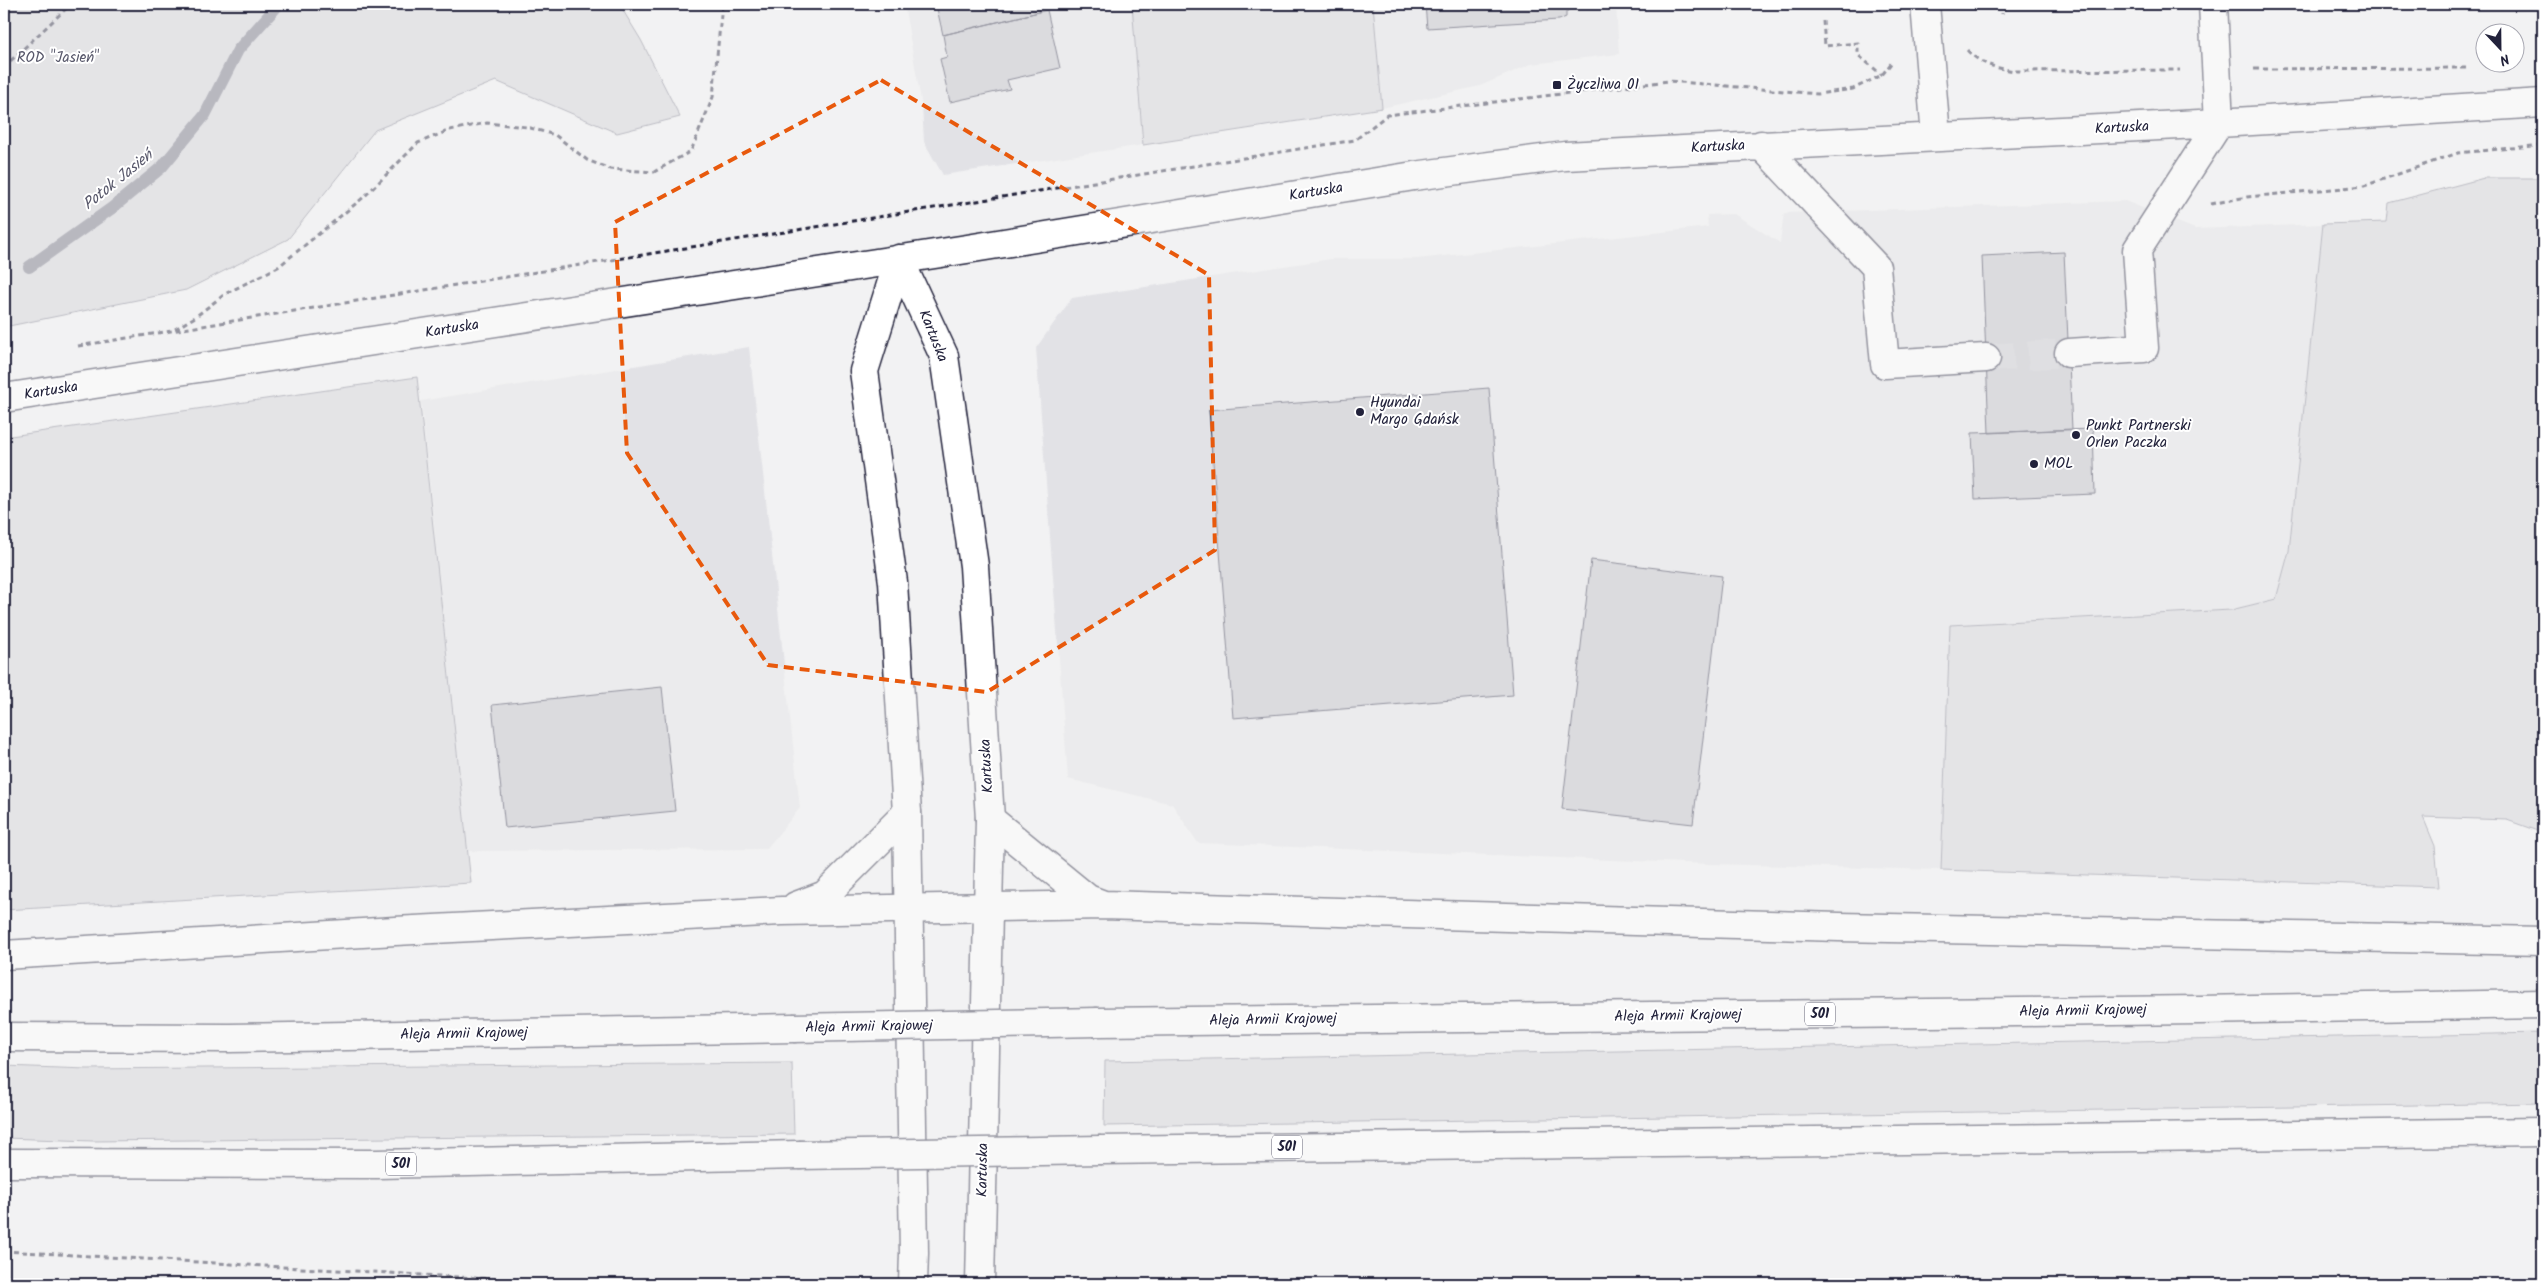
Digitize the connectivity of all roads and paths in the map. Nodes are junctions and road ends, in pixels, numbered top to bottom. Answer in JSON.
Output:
{"nodes":[{"id":1,"x":71,"y":4,"type":"edge"},
{"id":2,"x":722,"y":4,"type":"edge"},
{"id":3,"x":1925,"y":4,"type":"edge"},
{"id":4,"x":2002,"y":4,"type":"edge"},
{"id":5,"x":2213,"y":4,"type":"edge"},
{"id":6,"x":2002,"y":14,"type":"dead end"},
{"id":7,"x":1823,"y":21,"type":"dead end"},
{"id":8,"x":1898,"y":54,"type":"dead end"},
{"id":9,"x":4,"y":67,"type":"edge"},
{"id":10,"x":1882,"y":75,"type":"junction"},
{"id":11,"x":2543,"y":103,"type":"edge"},
{"id":12,"x":2219,"y":123,"type":"junction"},
{"id":13,"x":1936,"y":136,"type":"junction"},
{"id":14,"x":1761,"y":145,"type":"junction"},
{"id":15,"x":2543,"y":145,"type":"edge"},
{"id":16,"x":2205,"y":205,"type":"dead end"},
{"id":17,"x":899,"y":259,"type":"junction"},
{"id":18,"x":172,"y":330,"type":"junction"},
{"id":19,"x":69,"y":348,"type":"dead end"},
{"id":20,"x":2069,"y":353,"type":"tunnel mouth"},
{"id":21,"x":1986,"y":358,"type":"tunnel mouth"},
{"id":22,"x":4,"y":398,"type":"edge"},
{"id":23,"x":907,"y":813,"type":"junction"},
{"id":24,"x":990,"y":819,"type":"junction"},
{"id":25,"x":1104,"y":905,"type":"junction"},
{"id":26,"x":989,"y":907,"type":"junction"},
{"id":27,"x":909,"y":908,"type":"junction"},
{"id":28,"x":782,"y":911,"type":"junction"},
{"id":29,"x":2543,"y":941,"type":"edge"},
{"id":30,"x":4,"y":955,"type":"edge"},
{"id":31,"x":2543,"y":1004,"type":"edge"},
{"id":32,"x":4,"y":1036,"type":"edge"},
{"id":33,"x":2543,"y":1132,"type":"edge"},
{"id":34,"x":4,"y":1163,"type":"edge"},
{"id":35,"x":4,"y":1251,"type":"edge"},
{"id":36,"x":581,"y":1284,"type":"edge"},
{"id":37,"x":913,"y":1284,"type":"edge"},
{"id":38,"x":980,"y":1284,"type":"edge"}],
"edges":[{"from":1,"to":9,"type":"path"},
{"from":2,"to":18,"type":"path"},
{"from":3,"to":13,"type":"main road"},
{"from":4,"to":6,"type":"path"},
{"from":5,"to":12,"type":"main road"},
{"from":7,"to":10,"type":"path"},
{"from":8,"to":10,"type":"path"},
{"from":10,"to":18,"type":"path"},
{"from":11,"to":12,"type":"main road","name":"Kartuska"},
{"from":12,"to":13,"type":"main road","name":"Kartuska"},
{"from":12,"to":20,"type":"main road"},
{"from":13,"to":14,"type":"main road","name":"Kartuska"},
{"from":14,"to":17,"type":"main road","name":"Kartuska"},
{"from":14,"to":21,"type":"main road"},
{"from":15,"to":16,"type":"path"},
{"from":17,"to":22,"type":"main road","name":"Kartuska"},
{"from":17,"to":23,"type":"main road"},
{"from":17,"to":24,"type":"main road","name":"Kartuska"},
{"from":18,"to":19,"type":"path"},
{"from":23,"to":27,"type":"main road"},
{"from":23,"to":28,"type":"main road"},
{"from":24,"to":25,"type":"main road"},
{"from":24,"to":26,"type":"main road","name":"Kartuska"},
{"from":25,"to":26,"type":"main road"},
{"from":25,"to":29,"type":"main road"},
{"from":26,"to":27,"type":"main road"},
{"from":26,"to":38,"type":"main road","name":"Kartuska"},
{"from":27,"to":28,"type":"main road"},
{"from":27,"to":37,"type":"main road"},
{"from":28,"to":30,"type":"main road"},
{"from":31,"to":32,"type":"main road","name":"Aleja Armii Krajowej","number":"501","bridge":true},
{"from":33,"to":34,"type":"main road","number":"501","bridge":true},
{"from":35,"to":36,"type":"path"}]}
